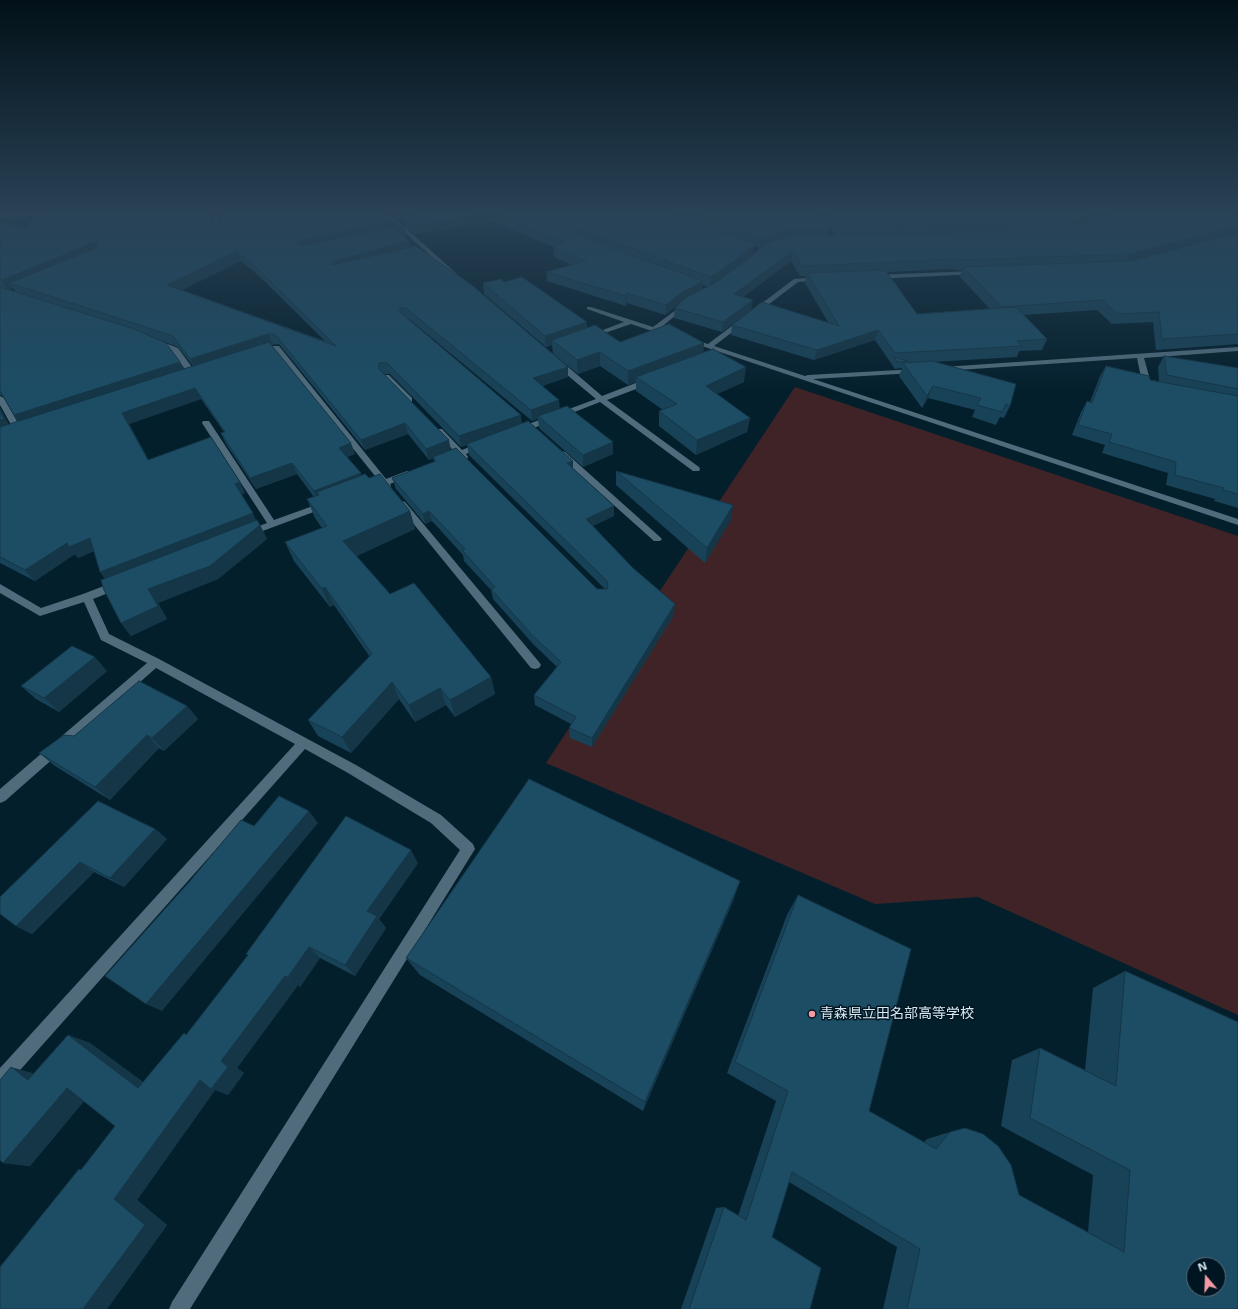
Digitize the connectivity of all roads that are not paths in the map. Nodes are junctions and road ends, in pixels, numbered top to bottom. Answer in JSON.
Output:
{"nodes":[{"id":1,"x":452,"y":272,"type":"edge"},
{"id":2,"x":984,"y":273,"type":"edge"},
{"id":3,"x":866,"y":277,"type":"edge"},
{"id":4,"x":827,"y":279,"type":"edge"},
{"id":5,"x":461,"y":280,"type":"edge"},
{"id":6,"x":690,"y":302,"type":"edge"},
{"id":7,"x":590,"y":308,"type":"dead end"},
{"id":8,"x":631,"y":322,"type":"junction"},
{"id":9,"x":654,"y":330,"type":"junction"},
{"id":10,"x":675,"y":336,"type":"edge"},
{"id":11,"x":682,"y":338,"type":"edge"},
{"id":12,"x":148,"y":340,"type":"edge"},
{"id":13,"x":581,"y":340,"type":"edge"},
{"id":14,"x":709,"y":347,"type":"junction"},
{"id":15,"x":1238,"y":349,"type":"edge"},
{"id":16,"x":725,"y":352,"type":"junction"},
{"id":17,"x":254,"y":355,"type":"edge"},
{"id":18,"x":1140,"y":356,"type":"junction"},
{"id":19,"x":550,"y":357,"type":"edge"},
{"id":20,"x":710,"y":358,"type":"edge"},
{"id":21,"x":193,"y":374,"type":"edge"},
{"id":22,"x":386,"y":377,"type":"edge"},
{"id":23,"x":659,"y":377,"type":"edge"},
{"id":24,"x":801,"y":378,"type":"junction"},
{"id":25,"x":1155,"y":389,"type":"edge"},
{"id":26,"x":0,"y":398,"type":"edge"},
{"id":27,"x":601,"y":399,"type":"junction"},
{"id":28,"x":418,"y":410,"type":"edge"},
{"id":29,"x":206,"y":423,"type":"dead end"},
{"id":30,"x":434,"y":426,"type":"edge"},
{"id":31,"x":19,"y":432,"type":"edge"},
{"id":32,"x":509,"y":434,"type":"edge"},
{"id":33,"x":488,"y":442,"type":"edge"},
{"id":34,"x":553,"y":447,"type":"edge"},
{"id":35,"x":460,"y":453,"type":"junction"},
{"id":36,"x":439,"y":461,"type":"edge"},
{"id":37,"x":471,"y":464,"type":"edge"},
{"id":38,"x":419,"y":469,"type":"edge"},
{"id":39,"x":696,"y":469,"type":"dead end"},
{"id":40,"x":384,"y":483,"type":"junction"},
{"id":41,"x":362,"y":491,"type":"edge"},
{"id":42,"x":332,"y":502,"type":"edge"},
{"id":43,"x":1238,"y":522,"type":"edge"},
{"id":44,"x":272,"y":524,"type":"junction"},
{"id":45,"x":243,"y":536,"type":"edge"},
{"id":46,"x":657,"y":539,"type":"dead end"},
{"id":47,"x":124,"y":583,"type":"edge"},
{"id":48,"x":0,"y":588,"type":"edge"},
{"id":49,"x":87,"y":597,"type":"junction"},
{"id":50,"x":155,"y":662,"type":"junction"},
{"id":51,"x":535,"y":665,"type":"dead end"},
{"id":52,"x":302,"y":743,"type":"junction"},
{"id":53,"x":0,"y":797,"type":"edge"},
{"id":54,"x":0,"y":1080,"type":"edge"},
{"id":55,"x":179,"y":1309,"type":"edge"}],
"edges":[{"from":1,"to":5,"type":"street"},
{"from":2,"to":3,"type":"street"},
{"from":4,"to":14,"type":"street"},
{"from":6,"to":9,"type":"street"},
{"from":7,"to":8,"type":"street"},
{"from":8,"to":9,"type":"street"},
{"from":8,"to":13,"type":"street"},
{"from":9,"to":10,"type":"street"},
{"from":11,"to":14,"type":"street"},
{"from":12,"to":21,"type":"street"},
{"from":14,"to":16,"type":"street"},
{"from":15,"to":18,"type":"street"},
{"from":16,"to":20,"type":"street"},
{"from":16,"to":24,"type":"street"},
{"from":17,"to":40,"type":"street"},
{"from":18,"to":24,"type":"street"},
{"from":18,"to":25,"type":"street"},
{"from":19,"to":27,"type":"street"},
{"from":22,"to":28,"type":"street"},
{"from":23,"to":27,"type":"street"},
{"from":24,"to":43,"type":"street"},
{"from":26,"to":31,"type":"street"},
{"from":27,"to":32,"type":"street"},
{"from":27,"to":39,"type":"street"},
{"from":29,"to":44,"type":"street"},
{"from":30,"to":35,"type":"street"},
{"from":33,"to":35,"type":"street"},
{"from":34,"to":46,"type":"street"},
{"from":35,"to":36,"type":"street"},
{"from":35,"to":37,"type":"street"},
{"from":38,"to":40,"type":"street"},
{"from":40,"to":41,"type":"street"},
{"from":40,"to":51,"type":"street"},
{"from":42,"to":44,"type":"street"},
{"from":44,"to":45,"type":"street"},
{"from":47,"to":49,"type":"street"},
{"from":48,"to":49,"type":"street"},
{"from":49,"to":50,"type":"street"},
{"from":50,"to":52,"type":"street"},
{"from":50,"to":53,"type":"street"},
{"from":52,"to":54,"type":"street"},
{"from":52,"to":55,"type":"street"}]}
